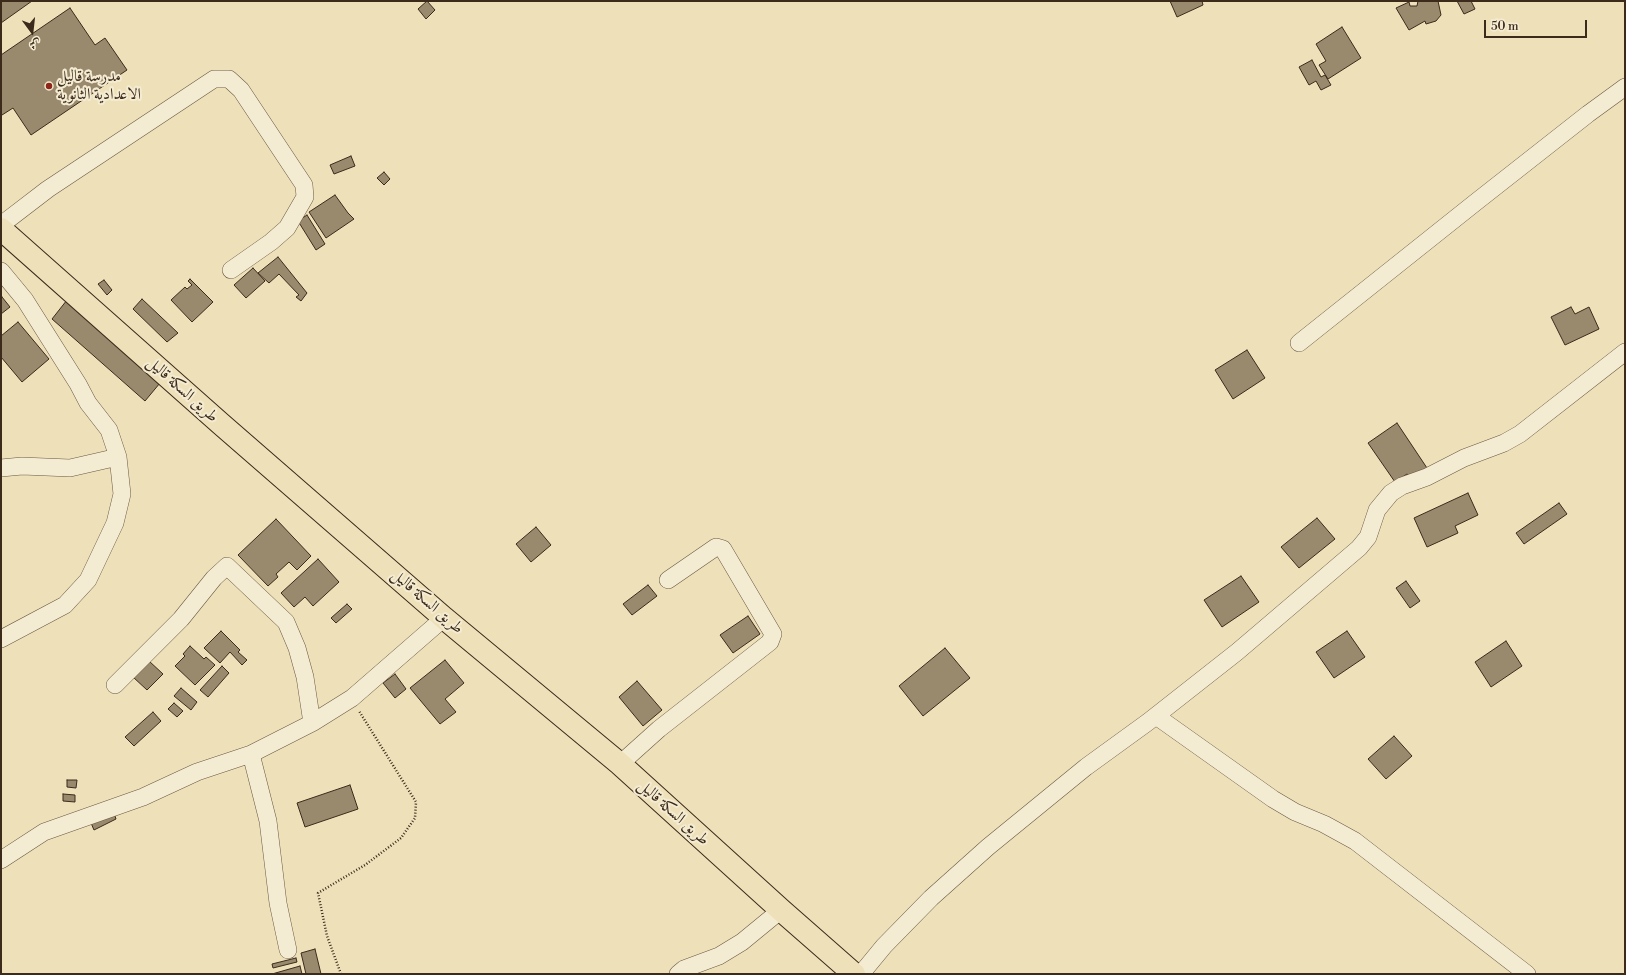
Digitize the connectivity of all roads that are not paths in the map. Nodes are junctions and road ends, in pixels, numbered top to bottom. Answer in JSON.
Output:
{"nodes":[{"id":1,"x":1625,"y":87,"type":"edge"},
{"id":2,"x":1,"y":225,"type":"edge"},
{"id":3,"x":1,"y":229,"type":"edge"},
{"id":4,"x":231,"y":270,"type":"dead end"},
{"id":5,"x":1,"y":271,"type":"edge"},
{"id":6,"x":1299,"y":343,"type":"dead end"},
{"id":7,"x":1625,"y":352,"type":"edge"},
{"id":8,"x":118,"y":457,"type":"junction"},
{"id":9,"x":1,"y":468,"type":"edge"},
{"id":10,"x":668,"y":580,"type":"dead end"},
{"id":11,"x":444,"y":618,"type":"junction"},
{"id":12,"x":1,"y":639,"type":"edge"},
{"id":13,"x":115,"y":685,"type":"dead end"},
{"id":14,"x":1156,"y":716,"type":"junction"},
{"id":15,"x":312,"y":723,"type":"junction"},
{"id":16,"x":251,"y":754,"type":"junction"},
{"id":17,"x":620,"y":764,"type":"junction"},
{"id":18,"x":1,"y":860,"type":"edge"},
{"id":19,"x":781,"y":910,"type":"junction"},
{"id":20,"x":288,"y":950,"type":"dead end"},
{"id":21,"x":678,"y":974,"type":"edge"},
{"id":22,"x":854,"y":974,"type":"edge"},
{"id":23,"x":861,"y":974,"type":"edge"},
{"id":24,"x":1527,"y":974,"type":"edge"}],
"edges":[{"from":1,"to":6,"type":"street"},
{"from":2,"to":4,"type":"street"},
{"from":3,"to":11,"type":"main road","name":"طريق السكة قاليل"},
{"from":5,"to":8,"type":"street"},
{"from":7,"to":14,"type":"street"},
{"from":8,"to":9,"type":"street"},
{"from":8,"to":12,"type":"street"},
{"from":10,"to":17,"type":"street"},
{"from":11,"to":15,"type":"street"},
{"from":11,"to":17,"type":"main road","name":"طريق السكة قاليل"},
{"from":13,"to":15,"type":"street"},
{"from":14,"to":23,"type":"street"},
{"from":14,"to":24,"type":"street"},
{"from":15,"to":16,"type":"street"},
{"from":16,"to":18,"type":"street"},
{"from":16,"to":20,"type":"street"},
{"from":17,"to":19,"type":"main road","name":"طريق السكة قاليل"},
{"from":19,"to":21,"type":"street"},
{"from":19,"to":22,"type":"main road","name":"طريق السكة قاليل"}]}
